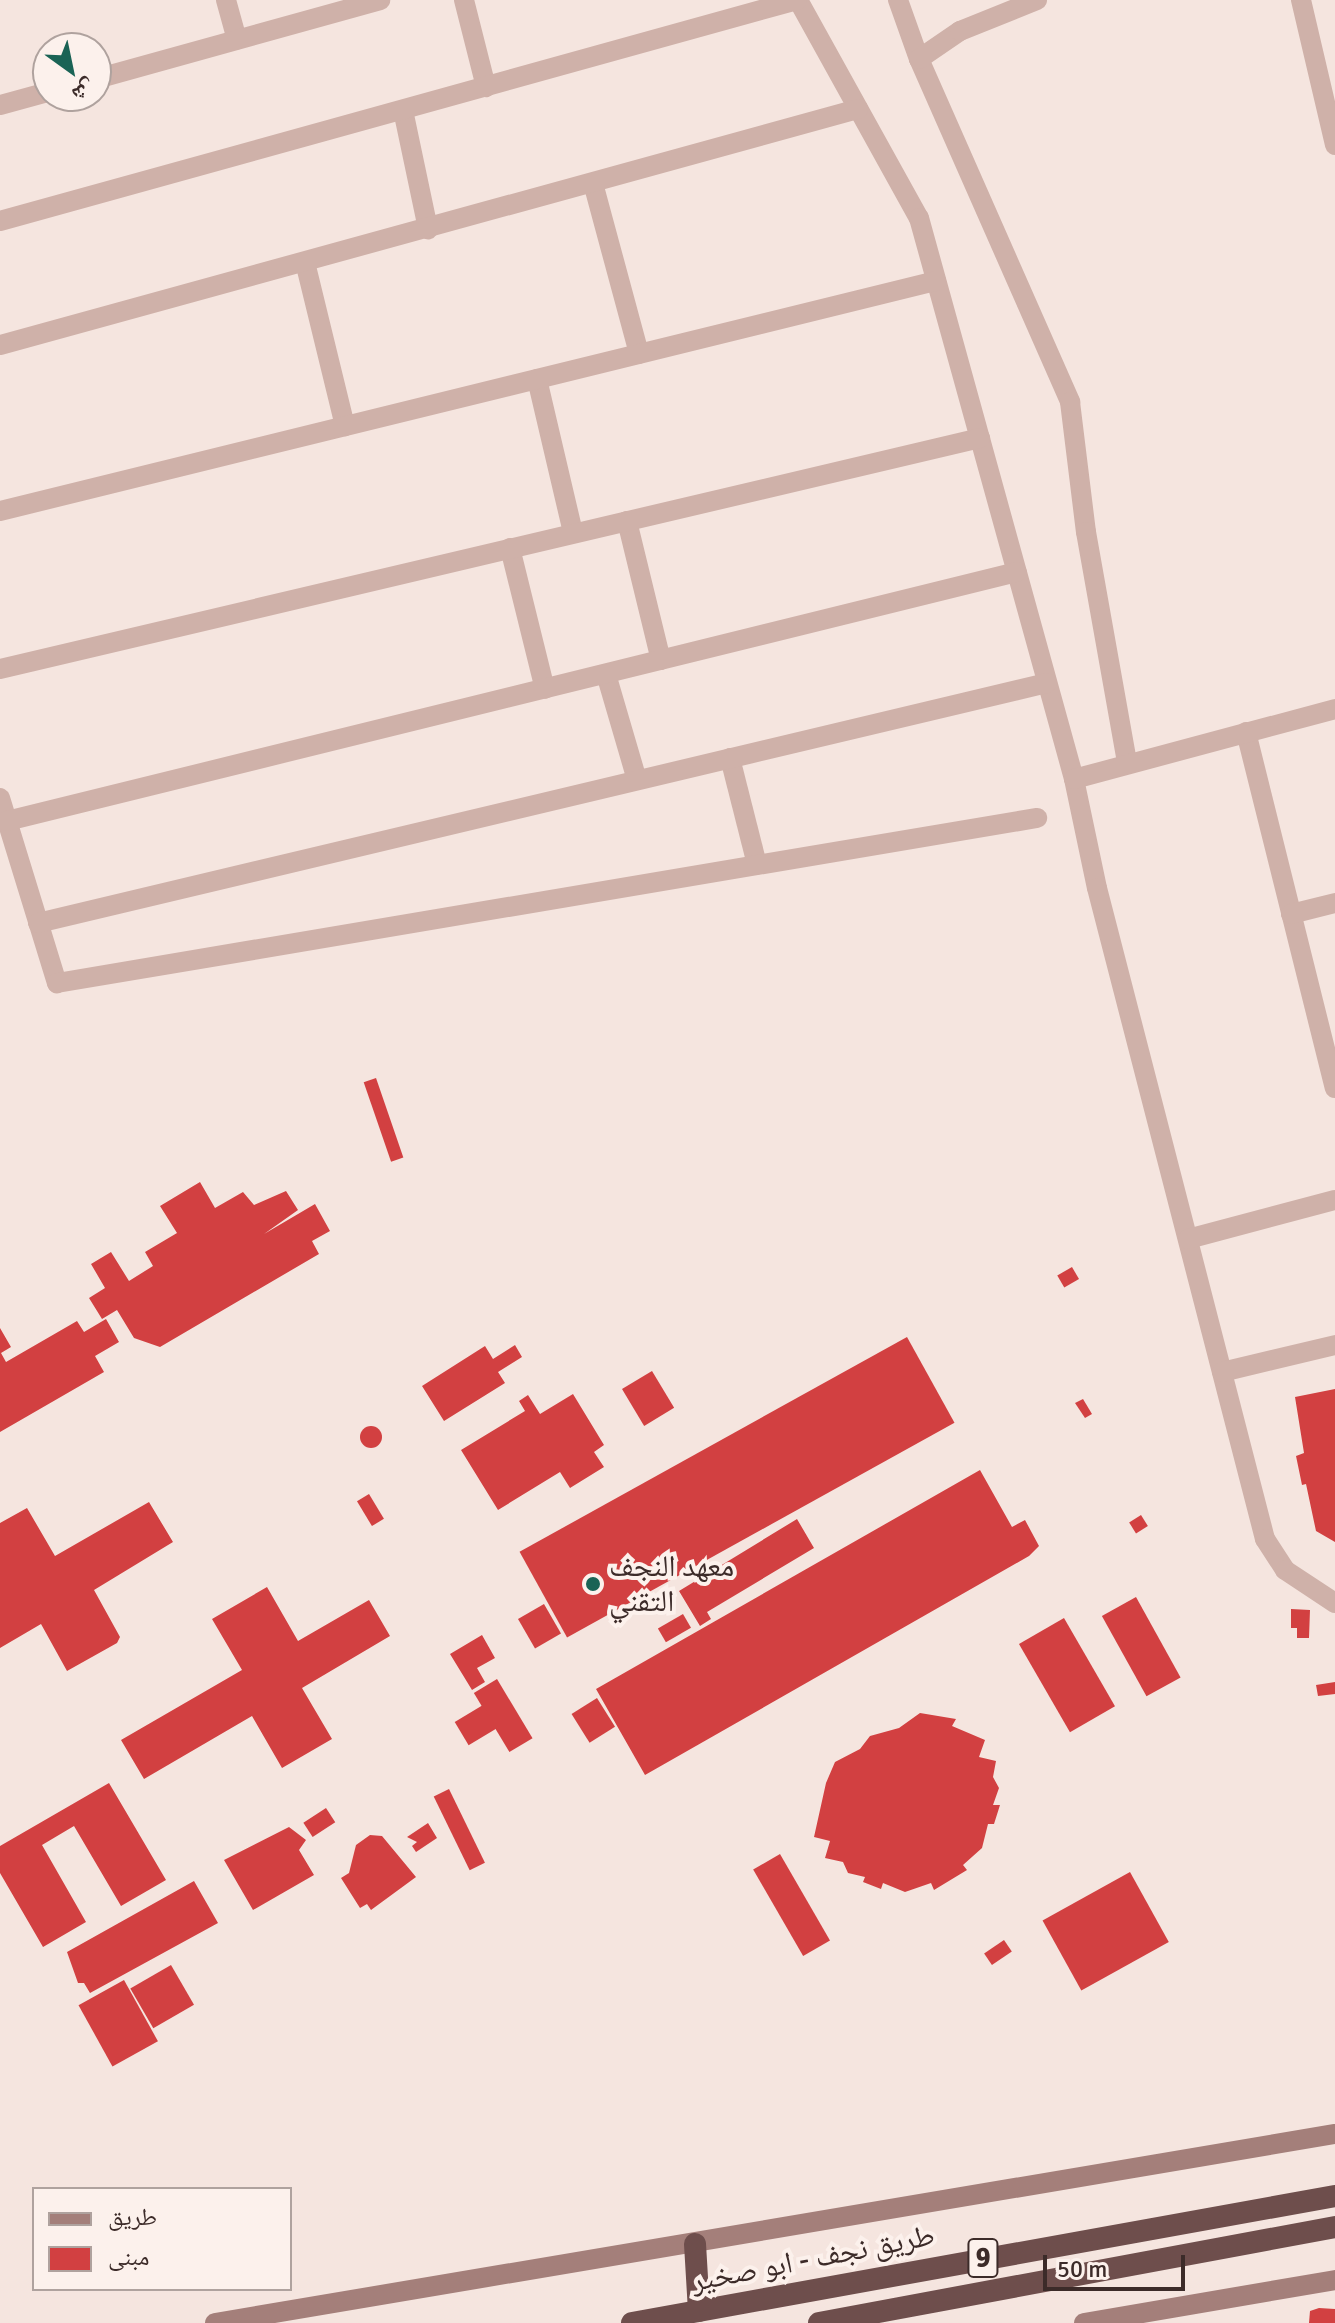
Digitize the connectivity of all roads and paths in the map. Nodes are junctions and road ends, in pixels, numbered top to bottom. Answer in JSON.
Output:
{"nodes":[{"id":1,"x":226,"y":0,"type":"edge"},
{"id":2,"x":379,"y":0,"type":"edge"},
{"id":3,"x":464,"y":0,"type":"edge"},
{"id":4,"x":798,"y":0,"type":"edge"},
{"id":5,"x":898,"y":0,"type":"edge"},
{"id":6,"x":1037,"y":0,"type":"edge"},
{"id":7,"x":1301,"y":0,"type":"edge"},
{"id":8,"x":237,"y":40,"type":"junction"},
{"id":9,"x":919,"y":59,"type":"junction"},
{"id":10,"x":112,"y":75,"type":"edge"},
{"id":11,"x":486,"y":87,"type":"junction"},
{"id":12,"x":32,"y":96,"type":"edge"},
{"id":13,"x":0,"y":105,"type":"edge"},
{"id":14,"x":858,"y":109,"type":"junction"},
{"id":15,"x":403,"y":110,"type":"junction"},
{"id":16,"x":1335,"y":145,"type":"edge"},
{"id":17,"x":593,"y":183,"type":"junction"},
{"id":18,"x":0,"y":221,"type":"edge"},
{"id":19,"x":428,"y":229,"type":"junction"},
{"id":20,"x":305,"y":262,"type":"junction"},
{"id":21,"x":936,"y":281,"type":"junction"},
{"id":22,"x":0,"y":345,"type":"edge"},
{"id":23,"x":639,"y":354,"type":"junction"},
{"id":24,"x":537,"y":379,"type":"junction"},
{"id":25,"x":345,"y":426,"type":"junction"},
{"id":26,"x":980,"y":438,"type":"junction"},
{"id":27,"x":0,"y":511,"type":"edge"},
{"id":28,"x":627,"y":521,"type":"junction"},
{"id":29,"x":573,"y":533,"type":"junction"},
{"id":30,"x":510,"y":548,"type":"junction"},
{"id":31,"x":1017,"y":572,"type":"junction"},
{"id":32,"x":661,"y":660,"type":"junction"},
{"id":33,"x":0,"y":669,"type":"edge"},
{"id":34,"x":606,"y":674,"type":"junction"},
{"id":35,"x":1047,"y":683,"type":"junction"},
{"id":36,"x":545,"y":689,"type":"junction"},
{"id":37,"x":1335,"y":709,"type":"edge"},
{"id":38,"x":1246,"y":732,"type":"junction"},
{"id":39,"x":730,"y":758,"type":"junction"},
{"id":40,"x":1127,"y":762,"type":"junction"},
{"id":41,"x":1074,"y":779,"type":"junction"},
{"id":42,"x":637,"y":780,"type":"junction"},
{"id":43,"x":0,"y":798,"type":"edge"},
{"id":44,"x":1037,"y":818,"type":"dead end"},
{"id":45,"x":7,"y":821,"type":"junction"},
{"id":46,"x":757,"y":865,"type":"junction"},
{"id":47,"x":1335,"y":903,"type":"edge"},
{"id":48,"x":1291,"y":914,"type":"junction"},
{"id":49,"x":38,"y":923,"type":"junction"},
{"id":50,"x":1335,"y":1088,"type":"edge"},
{"id":51,"x":1335,"y":1200,"type":"edge"},
{"id":52,"x":1188,"y":1239,"type":"junction"},
{"id":53,"x":1335,"y":1345,"type":"edge"},
{"id":54,"x":1222,"y":1372,"type":"junction"},
{"id":55,"x":1335,"y":1603,"type":"edge"},
{"id":56,"x":1335,"y":2134,"type":"edge"},
{"id":57,"x":1335,"y":2196,"type":"edge"},
{"id":58,"x":1335,"y":2227,"type":"edge"},
{"id":59,"x":695,"y":2244,"type":"junction"},
{"id":60,"x":1009,"y":2254,"type":"junction"},
{"id":61,"x":950,"y":2264,"type":"junction"},
{"id":62,"x":1335,"y":2280,"type":"edge"},
{"id":63,"x":1010,"y":2289,"type":"junction"},
{"id":64,"x":953,"y":2299,"type":"junction"},
{"id":65,"x":699,"y":2311,"type":"junction"},
{"id":66,"x":215,"y":2323,"type":"edge"},
{"id":67,"x":632,"y":2323,"type":"edge"},
{"id":68,"x":819,"y":2323,"type":"edge"},
{"id":69,"x":1084,"y":2323,"type":"edge"}],
"edges":[{"from":1,"to":8,"type":"street"},
{"from":2,"to":8,"type":"street"},
{"from":3,"to":11,"type":"street"},
{"from":4,"to":11,"type":"street"},
{"from":4,"to":14,"type":"street"},
{"from":5,"to":9,"type":"street"},
{"from":6,"to":9,"type":"street"},
{"from":7,"to":16,"type":"street"},
{"from":8,"to":10,"type":"street"},
{"from":9,"to":40,"type":"street"},
{"from":11,"to":15,"type":"street"},
{"from":12,"to":13,"type":"street"},
{"from":14,"to":17,"type":"street"},
{"from":14,"to":21,"type":"street"},
{"from":15,"to":18,"type":"street"},
{"from":15,"to":19,"type":"street"},
{"from":17,"to":19,"type":"street"},
{"from":17,"to":23,"type":"street"},
{"from":19,"to":20,"type":"street"},
{"from":20,"to":22,"type":"street"},
{"from":20,"to":25,"type":"street"},
{"from":21,"to":23,"type":"street"},
{"from":21,"to":26,"type":"street"},
{"from":23,"to":24,"type":"street"},
{"from":24,"to":25,"type":"street"},
{"from":24,"to":29,"type":"street"},
{"from":25,"to":27,"type":"street"},
{"from":26,"to":28,"type":"street"},
{"from":26,"to":31,"type":"street"},
{"from":28,"to":29,"type":"street"},
{"from":28,"to":32,"type":"street"},
{"from":29,"to":30,"type":"street"},
{"from":30,"to":33,"type":"street"},
{"from":30,"to":36,"type":"street"},
{"from":31,"to":32,"type":"street"},
{"from":31,"to":35,"type":"street"},
{"from":32,"to":34,"type":"street"},
{"from":34,"to":36,"type":"street"},
{"from":34,"to":42,"type":"street"},
{"from":35,"to":39,"type":"street"},
{"from":35,"to":41,"type":"street"},
{"from":36,"to":45,"type":"street"},
{"from":37,"to":38,"type":"street"},
{"from":38,"to":40,"type":"street"},
{"from":38,"to":48,"type":"street"},
{"from":39,"to":42,"type":"street"},
{"from":39,"to":46,"type":"street"},
{"from":40,"to":41,"type":"street"},
{"from":41,"to":52,"type":"street"},
{"from":42,"to":49,"type":"street"},
{"from":43,"to":45,"type":"street"},
{"from":44,"to":46,"type":"street"},
{"from":45,"to":49,"type":"street"},
{"from":46,"to":49,"type":"street"},
{"from":47,"to":48,"type":"street"},
{"from":48,"to":50,"type":"street"},
{"from":51,"to":52,"type":"street"},
{"from":52,"to":54,"type":"street"},
{"from":53,"to":54,"type":"street"},
{"from":54,"to":55,"type":"street"},
{"from":56,"to":59,"type":"main road"},
{"from":57,"to":60,"type":"highway","name":"طريق نجف - ابو صخير","number":"9"},
{"from":58,"to":63,"type":"highway","number":"9"},
{"from":59,"to":65,"type":"highway"},
{"from":59,"to":66,"type":"main road"},
{"from":60,"to":61,"type":"highway","name":"طريق نجف - ابو صخير","number":"9"},
{"from":60,"to":63,"type":"highway"},
{"from":61,"to":64,"type":"highway"},
{"from":61,"to":65,"type":"highway","name":"طريق نجف - ابو صخير","number":"9"},
{"from":62,"to":69,"type":"main road"},
{"from":63,"to":64,"type":"highway","number":"9"},
{"from":64,"to":68,"type":"highway","number":"9"},
{"from":65,"to":67,"type":"highway","name":"طريق نجف - ابو صخير","number":"9"}]}
